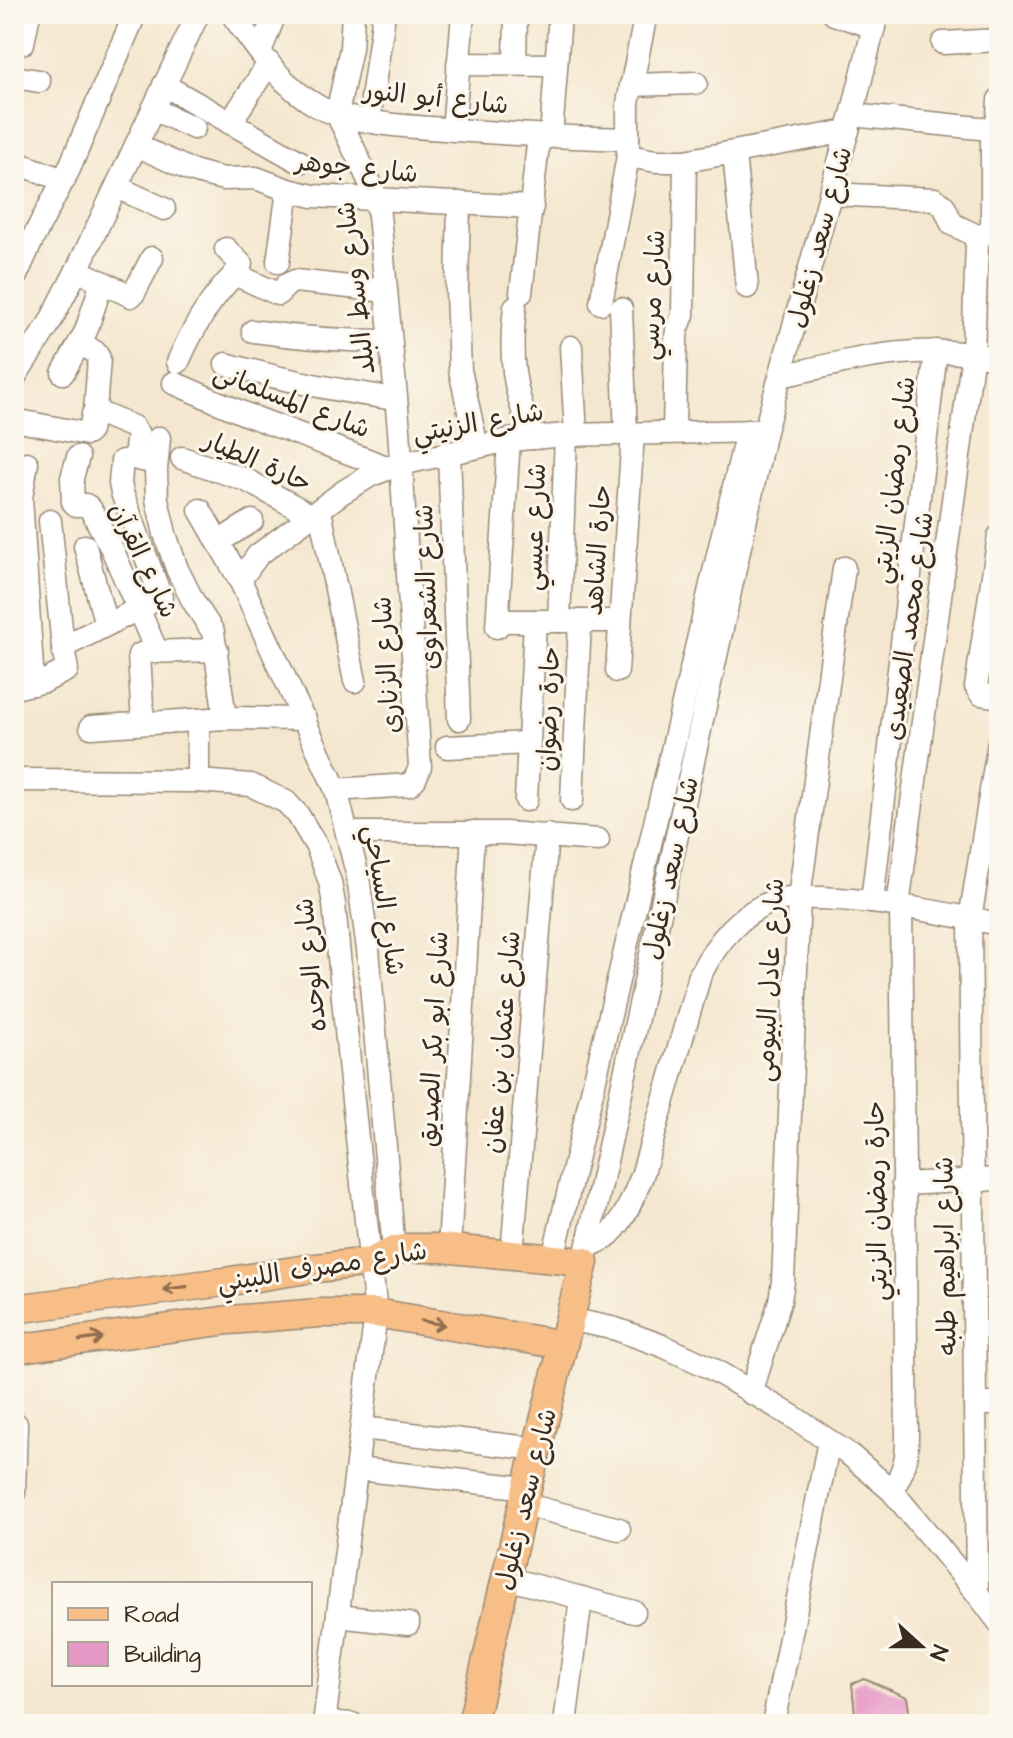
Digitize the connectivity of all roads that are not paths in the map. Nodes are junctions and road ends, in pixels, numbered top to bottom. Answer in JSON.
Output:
{"nodes":[{"id":1,"x":29,"y":14,"type":"edge"},
{"id":2,"x":135,"y":14,"type":"edge"},
{"id":3,"x":198,"y":14,"type":"edge"},
{"id":4,"x":232,"y":14,"type":"edge"},
{"id":5,"x":275,"y":14,"type":"edge"},
{"id":6,"x":353,"y":14,"type":"edge"},
{"id":7,"x":384,"y":14,"type":"edge"},
{"id":8,"x":463,"y":14,"type":"edge"},
{"id":9,"x":516,"y":14,"type":"edge"},
{"id":10,"x":560,"y":14,"type":"edge"},
{"id":11,"x":646,"y":14,"type":"edge"},
{"id":12,"x":834,"y":14,"type":"edge"},
{"id":13,"x":876,"y":20,"type":"edge"},
{"id":14,"x":999,"y":40,"type":"edge"},
{"id":15,"x":23,"y":43,"type":"dead end"},
{"id":16,"x":943,"y":43,"type":"dead end"},
{"id":17,"x":264,"y":58,"type":"junction"},
{"id":18,"x":458,"y":64,"type":"junction"},
{"id":19,"x":515,"y":64,"type":"junction"},
{"id":20,"x":556,"y":65,"type":"junction"},
{"id":21,"x":14,"y":77,"type":"edge"},
{"id":22,"x":39,"y":81,"type":"dead end"},
{"id":23,"x":696,"y":83,"type":"dead end"},
{"id":24,"x":164,"y":85,"type":"junction"},
{"id":25,"x":631,"y":85,"type":"junction"},
{"id":26,"x":999,"y":100,"type":"edge"},
{"id":27,"x":153,"y":109,"type":"junction"},
{"id":28,"x":337,"y":114,"type":"junction"},
{"id":29,"x":369,"y":120,"type":"junction"},
{"id":30,"x":230,"y":123,"type":"junction"},
{"id":31,"x":850,"y":123,"type":"junction"},
{"id":32,"x":194,"y":128,"type":"dead end"},
{"id":33,"x":453,"y":130,"type":"junction"},
{"id":34,"x":996,"y":130,"type":"edge"},
{"id":35,"x":545,"y":136,"type":"junction"},
{"id":36,"x":136,"y":145,"type":"junction"},
{"id":37,"x":628,"y":147,"type":"junction"},
{"id":38,"x":734,"y":153,"type":"junction"},
{"id":39,"x":685,"y":161,"type":"junction"},
{"id":40,"x":14,"y":162,"type":"edge"},
{"id":41,"x":300,"y":162,"type":"dead end"},
{"id":42,"x":64,"y":180,"type":"junction"},
{"id":43,"x":117,"y":187,"type":"junction"},
{"id":44,"x":288,"y":190,"type":"junction"},
{"id":45,"x":830,"y":194,"type":"junction"},
{"id":46,"x":376,"y":200,"type":"junction"},
{"id":47,"x":459,"y":203,"type":"junction"},
{"id":48,"x":532,"y":207,"type":"junction"},
{"id":49,"x":164,"y":209,"type":"dead end"},
{"id":50,"x":976,"y":238,"type":"junction"},
{"id":51,"x":226,"y":249,"type":"dead end"},
{"id":52,"x":20,"y":254,"type":"edge"},
{"id":53,"x":152,"y":258,"type":"dead end"},
{"id":54,"x":278,"y":262,"type":"dead end"},
{"id":55,"x":77,"y":270,"type":"junction"},
{"id":56,"x":234,"y":275,"type":"junction"},
{"id":57,"x":14,"y":280,"type":"edge"},
{"id":58,"x":102,"y":282,"type":"junction"},
{"id":59,"x":747,"y":287,"type":"dead end"},
{"id":60,"x":386,"y":291,"type":"junction"},
{"id":61,"x":253,"y":331,"type":"dead end"},
{"id":62,"x":390,"y":341,"type":"junction"},
{"id":63,"x":80,"y":343,"type":"junction"},
{"id":64,"x":571,"y":347,"type":"dead end"},
{"id":65,"x":936,"y":351,"type":"junction"},
{"id":66,"x":973,"y":353,"type":"junction"},
{"id":67,"x":999,"y":359,"type":"edge"},
{"id":68,"x":226,"y":364,"type":"dead end"},
{"id":69,"x":63,"y":373,"type":"dead end"},
{"id":70,"x":781,"y":376,"type":"junction"},
{"id":71,"x":14,"y":378,"type":"edge"},
{"id":72,"x":396,"y":399,"type":"junction"},
{"id":73,"x":95,"y":412,"type":"junction"},
{"id":74,"x":14,"y":420,"type":"edge"},
{"id":75,"x":756,"y":431,"type":"junction"},
{"id":76,"x":674,"y":432,"type":"junction"},
{"id":77,"x":630,"y":434,"type":"junction"},
{"id":78,"x":571,"y":435,"type":"junction"},
{"id":79,"x":159,"y":438,"type":"dead end"},
{"id":80,"x":533,"y":438,"type":"junction"},
{"id":81,"x":509,"y":440,"type":"junction"},
{"id":82,"x":477,"y":447,"type":"junction"},
{"id":83,"x":449,"y":453,"type":"junction"},
{"id":84,"x":78,"y":457,"type":"dead end"},
{"id":85,"x":182,"y":458,"type":"dead end"},
{"id":86,"x":122,"y":461,"type":"dead end"},
{"id":87,"x":27,"y":463,"type":"dead end"},
{"id":88,"x":156,"y":463,"type":"junction"},
{"id":89,"x":395,"y":466,"type":"junction"},
{"id":90,"x":200,"y":510,"type":"dead end"},
{"id":91,"x":316,"y":513,"type":"junction"},
{"id":92,"x":50,"y":521,"type":"dead end"},
{"id":93,"x":252,"y":521,"type":"dead end"},
{"id":94,"x":999,"y":536,"type":"edge"},
{"id":95,"x":218,"y":542,"type":"junction"},
{"id":96,"x":85,"y":546,"type":"dead end"},
{"id":97,"x":844,"y":568,"type":"dead end"},
{"id":98,"x":240,"y":580,"type":"junction"},
{"id":99,"x":185,"y":584,"type":"junction"},
{"id":100,"x":161,"y":597,"type":"junction"},
{"id":101,"x":137,"y":609,"type":"junction"},
{"id":102,"x":535,"y":621,"type":"junction"},
{"id":103,"x":569,"y":621,"type":"junction"},
{"id":104,"x":620,"y":621,"type":"junction"},
{"id":105,"x":106,"y":625,"type":"junction"},
{"id":106,"x":63,"y":647,"type":"junction"},
{"id":107,"x":217,"y":650,"type":"junction"},
{"id":108,"x":157,"y":652,"type":"junction"},
{"id":109,"x":617,"y":671,"type":"dead end"},
{"id":110,"x":355,"y":681,"type":"dead end"},
{"id":111,"x":24,"y":686,"type":"edge"},
{"id":112,"x":999,"y":697,"type":"edge"},
{"id":113,"x":225,"y":718,"type":"junction"},
{"id":114,"x":305,"y":719,"type":"junction"},
{"id":115,"x":459,"y":719,"type":"dead end"},
{"id":116,"x":198,"y":720,"type":"junction"},
{"id":117,"x":143,"y":723,"type":"junction"},
{"id":118,"x":91,"y":727,"type":"dead end"},
{"id":119,"x":999,"y":742,"type":"edge"},
{"id":120,"x":528,"y":743,"type":"junction"},
{"id":121,"x":447,"y":747,"type":"dead end"},
{"id":122,"x":14,"y":780,"type":"edge"},
{"id":123,"x":198,"y":781,"type":"junction"},
{"id":124,"x":336,"y":790,"type":"junction"},
{"id":125,"x":526,"y":800,"type":"dead end"},
{"id":126,"x":572,"y":800,"type":"dead end"},
{"id":127,"x":473,"y":832,"type":"junction"},
{"id":128,"x":347,"y":833,"type":"junction"},
{"id":129,"x":547,"y":835,"type":"junction"},
{"id":130,"x":598,"y":840,"type":"dead end"},
{"id":131,"x":799,"y":898,"type":"junction"},
{"id":132,"x":872,"y":902,"type":"junction"},
{"id":133,"x":899,"y":906,"type":"junction"},
{"id":134,"x":970,"y":919,"type":"junction"},
{"id":135,"x":999,"y":924,"type":"edge"},
{"id":136,"x":380,"y":1079,"type":"junction"},
{"id":137,"x":351,"y":1082,"type":"junction"},
{"id":138,"x":999,"y":1179,"type":"edge"},
{"id":139,"x":973,"y":1180,"type":"junction"},
{"id":140,"x":903,"y":1184,"type":"junction"},
{"id":141,"x":449,"y":1249,"type":"junction"},
{"id":142,"x":512,"y":1254,"type":"junction"},
{"id":143,"x":586,"y":1254,"type":"junction"},
{"id":144,"x":383,"y":1257,"type":"junction"},
{"id":145,"x":553,"y":1258,"type":"junction"},
{"id":146,"x":258,"y":1277,"type":"junction"},
{"id":147,"x":224,"y":1282,"type":"junction"},
{"id":148,"x":14,"y":1309,"type":"edge"},
{"id":149,"x":376,"y":1313,"type":"junction"},
{"id":150,"x":263,"y":1317,"type":"junction"},
{"id":151,"x":229,"y":1320,"type":"junction"},
{"id":152,"x":566,"y":1332,"type":"junction"},
{"id":153,"x":14,"y":1349,"type":"edge"},
{"id":154,"x":751,"y":1393,"type":"junction"},
{"id":155,"x":975,"y":1404,"type":"junction"},
{"id":156,"x":999,"y":1404,"type":"edge"},
{"id":157,"x":16,"y":1424,"type":"dead end"},
{"id":158,"x":362,"y":1428,"type":"junction"},
{"id":159,"x":829,"y":1441,"type":"junction"},
{"id":160,"x":537,"y":1449,"type":"junction"},
{"id":161,"x":15,"y":1459,"type":"edge"},
{"id":162,"x":357,"y":1469,"type":"junction"},
{"id":163,"x":892,"y":1491,"type":"junction"},
{"id":164,"x":14,"y":1493,"type":"edge"},
{"id":165,"x":526,"y":1496,"type":"junction"},
{"id":166,"x":619,"y":1529,"type":"dead end"},
{"id":167,"x":506,"y":1578,"type":"junction"},
{"id":168,"x":977,"y":1593,"type":"junction"},
{"id":169,"x":581,"y":1598,"type":"junction"},
{"id":170,"x":634,"y":1612,"type":"dead end"},
{"id":171,"x":338,"y":1616,"type":"junction"},
{"id":172,"x":999,"y":1622,"type":"edge"},
{"id":173,"x":408,"y":1624,"type":"dead end"},
{"id":174,"x":325,"y":1723,"type":"edge"},
{"id":175,"x":352,"y":1724,"type":"edge"},
{"id":176,"x":472,"y":1724,"type":"edge"},
{"id":177,"x":565,"y":1724,"type":"edge"},
{"id":178,"x":773,"y":1724,"type":"edge"}],
"edges":[{"from":1,"to":15,"type":"street"},
{"from":2,"to":42,"type":"street"},
{"from":3,"to":24,"type":"street"},
{"from":4,"to":17,"type":"street","name":"شارع أبو النور"},
{"from":5,"to":17,"type":"street"},
{"from":6,"to":28,"type":"street"},
{"from":7,"to":29,"type":"street"},
{"from":8,"to":18,"type":"street"},
{"from":9,"to":19,"type":"street"},
{"from":10,"to":20,"type":"street"},
{"from":11,"to":25,"type":"street","name":"حارة الشاهد"},
{"from":12,"to":13,"type":"street"},
{"from":13,"to":31,"type":"street","name":"شارع سعد زغلول"},
{"from":14,"to":16,"type":"street"},
{"from":17,"to":28,"type":"street","name":"شارع أبو النور"},
{"from":17,"to":30,"type":"street"},
{"from":18,"to":19,"type":"street"},
{"from":18,"to":33,"type":"street"},
{"from":19,"to":20,"type":"street"},
{"from":20,"to":35,"type":"street"},
{"from":21,"to":22,"type":"street"},
{"from":23,"to":25,"type":"street"},
{"from":24,"to":27,"type":"street"},
{"from":24,"to":30,"type":"street"},
{"from":25,"to":37,"type":"street","name":"حارة الشاهد"},
{"from":26,"to":34,"type":"street"},
{"from":27,"to":32,"type":"street"},
{"from":27,"to":36,"type":"street"},
{"from":28,"to":29,"type":"street","name":"شارع أبو النور"},
{"from":28,"to":46,"type":"street","name":"شارع وسط البلد"},
{"from":29,"to":33,"type":"street","name":"شارع أبو النور"},
{"from":30,"to":41,"type":"street"},
{"from":31,"to":34,"type":"street","name":"شارع أبو النور"},
{"from":31,"to":38,"type":"street","name":"شارع أبو النور"},
{"from":31,"to":45,"type":"street","name":"شارع سعد زغلول"},
{"from":33,"to":35,"type":"street","name":"شارع أبو النور"},
{"from":34,"to":50,"type":"street"},
{"from":35,"to":37,"type":"street","name":"شارع أبو النور"},
{"from":35,"to":48,"type":"street"},
{"from":36,"to":43,"type":"street"},
{"from":36,"to":44,"type":"street","name":"شارع جوهر"},
{"from":37,"to":39,"type":"street","name":"شارع أبو النور"},
{"from":37,"to":77,"type":"street","name":"حارة الشاهد"},
{"from":38,"to":39,"type":"street","name":"شارع أبو النور"},
{"from":38,"to":59,"type":"street"},
{"from":39,"to":76,"type":"street","name":"شارع مرسي"},
{"from":40,"to":42,"type":"street"},
{"from":42,"to":52,"type":"street"},
{"from":43,"to":49,"type":"street"},
{"from":43,"to":55,"type":"street"},
{"from":44,"to":46,"type":"street","name":"شارع جوهر"},
{"from":44,"to":54,"type":"street"},
{"from":45,"to":50,"type":"street"},
{"from":45,"to":70,"type":"street","name":"شارع سعد زغلول"},
{"from":46,"to":47,"type":"street","name":"شارع جوهر"},
{"from":46,"to":60,"type":"street","name":"شارع وسط البلد"},
{"from":47,"to":48,"type":"street","name":"شارع جوهر"},
{"from":47,"to":82,"type":"street"},
{"from":48,"to":80,"type":"street"},
{"from":50,"to":66,"type":"street","name":"شارع محمد الصعيدى"},
{"from":51,"to":56,"type":"street"},
{"from":52,"to":57,"type":"street"},
{"from":53,"to":58,"type":"street"},
{"from":55,"to":58,"type":"street"},
{"from":55,"to":71,"type":"street"},
{"from":56,"to":60,"type":"street"},
{"from":56,"to":89,"type":"street","name":"شارع المسلمانى"},
{"from":58,"to":63,"type":"street"},
{"from":60,"to":62,"type":"street","name":"شارع وسط البلد"},
{"from":61,"to":62,"type":"street"},
{"from":62,"to":72,"type":"street","name":"شارع وسط البلد"},
{"from":63,"to":69,"type":"street"},
{"from":63,"to":73,"type":"street"},
{"from":64,"to":78,"type":"street","name":"شارع عيسي"},
{"from":65,"to":66,"type":"street"},
{"from":65,"to":70,"type":"street"},
{"from":65,"to":132,"type":"street","name":"شارع رمضان الزيتي"},
{"from":66,"to":67,"type":"street"},
{"from":66,"to":133,"type":"street","name":"شارع محمد الصعيدى"},
{"from":68,"to":72,"type":"street"},
{"from":70,"to":75,"type":"street","name":"شارع سعد زغلول"},
{"from":72,"to":89,"type":"street","name":"شارع وسط البلد"},
{"from":73,"to":74,"type":"street"},
{"from":73,"to":88,"type":"street"},
{"from":75,"to":76,"type":"street","name":"شارع الزنيتي"},
{"from":75,"to":143,"type":"street","name":"شارع سعد زغلول"},
{"from":75,"to":145,"type":"street","name":"شارع سعد زغلول"},
{"from":76,"to":77,"type":"street","name":"شارع الزنيتي"},
{"from":77,"to":78,"type":"street","name":"شارع الزنيتي"},
{"from":77,"to":104,"type":"street","name":"حارة الشاهد"},
{"from":78,"to":80,"type":"street","name":"شارع الزنيتي"},
{"from":78,"to":103,"type":"street","name":"شارع عيسي"},
{"from":79,"to":88,"type":"street"},
{"from":80,"to":81,"type":"street","name":"شارع الزنيتي"},
{"from":81,"to":82,"type":"street","name":"شارع الزنيتي"},
{"from":81,"to":102,"type":"street"},
{"from":82,"to":83,"type":"street","name":"شارع الزنيتي"},
{"from":83,"to":89,"type":"street","name":"شارع الزنيتي"},
{"from":83,"to":115,"type":"street","name":"شارع الشعراوى"},
{"from":84,"to":101,"type":"street","name":"شارع القرآن"},
{"from":85,"to":91,"type":"street","name":"حارة الطيار"},
{"from":86,"to":100,"type":"street"},
{"from":87,"to":111,"type":"street"},
{"from":88,"to":99,"type":"street"},
{"from":89,"to":91,"type":"street","name":"شارع الزنيتي"},
{"from":89,"to":124,"type":"street","name":"شارع الزنارى"},
{"from":90,"to":95,"type":"street","name":"شارع السياحي"},
{"from":91,"to":98,"type":"street","name":"شارع الزنيتي"},
{"from":91,"to":110,"type":"street"},
{"from":92,"to":106,"type":"street"},
{"from":93,"to":95,"type":"street"},
{"from":94,"to":112,"type":"street"},
{"from":95,"to":98,"type":"street","name":"شارع السياحي"},
{"from":96,"to":105,"type":"street"},
{"from":97,"to":131,"type":"street","name":"شارع عادل البيومى"},
{"from":98,"to":114,"type":"street","name":"شارع السياحي"},
{"from":99,"to":100,"type":"street"},
{"from":99,"to":107,"type":"street"},
{"from":100,"to":101,"type":"street"},
{"from":101,"to":105,"type":"street"},
{"from":101,"to":108,"type":"street","name":"شارع القرآن"},
{"from":102,"to":103,"type":"street"},
{"from":102,"to":120,"type":"street","name":"شارع عيسي"},
{"from":103,"to":104,"type":"street"},
{"from":103,"to":126,"type":"street","name":"حارة رضوان"},
{"from":104,"to":109,"type":"street","name":"حارة الشاهد"},
{"from":105,"to":106,"type":"street"},
{"from":106,"to":111,"type":"street"},
{"from":107,"to":108,"type":"street"},
{"from":107,"to":113,"type":"street"},
{"from":108,"to":117,"type":"street"},
{"from":113,"to":114,"type":"street"},
{"from":113,"to":116,"type":"street"},
{"from":114,"to":124,"type":"street","name":"شارع السياحي"},
{"from":116,"to":117,"type":"street"},
{"from":116,"to":123,"type":"street"},
{"from":117,"to":118,"type":"street"},
{"from":119,"to":134,"type":"street","name":"شارع ابراهيم طلبه"},
{"from":120,"to":121,"type":"street"},
{"from":120,"to":125,"type":"street","name":"شارع عيسي"},
{"from":122,"to":123,"type":"street","name":"شارع الوحده"},
{"from":123,"to":137,"type":"street","name":"شارع الوحده"},
{"from":124,"to":128,"type":"street","name":"شارع السياحي"},
{"from":127,"to":128,"type":"street"},
{"from":127,"to":129,"type":"street"},
{"from":127,"to":141,"type":"street","name":"شارع ابو بكر الصديق"},
{"from":128,"to":136,"type":"street","name":"شارع السياحي"},
{"from":129,"to":130,"type":"street"},
{"from":129,"to":142,"type":"street","name":"شارع عثمان بن عفان"},
{"from":131,"to":132,"type":"street"},
{"from":131,"to":143,"type":"street"},
{"from":131,"to":154,"type":"street","name":"شارع عادل البيومى"},
{"from":132,"to":133,"type":"street"},
{"from":133,"to":134,"type":"street"},
{"from":133,"to":140,"type":"street","name":"حارة رمضان الزيتي"},
{"from":134,"to":135,"type":"street"},
{"from":134,"to":139,"type":"street","name":"شارع ابراهيم طلبه"},
{"from":136,"to":137,"type":"street"},
{"from":136,"to":144,"type":"street","name":"شارع السياحي"},
{"from":137,"to":144,"type":"street","name":"شارع الوحده"},
{"from":138,"to":139,"type":"street"},
{"from":139,"to":140,"type":"street"},
{"from":139,"to":155,"type":"street","name":"شارع ابراهيم طلبه"},
{"from":140,"to":163,"type":"street","name":"حارة رمضان الزيتي"},
{"from":141,"to":142,"type":"main road","name":"شارع مصرف اللبيني"},
{"from":141,"to":144,"type":"main road","name":"شارع مصرف اللبيني"},
{"from":142,"to":145,"type":"main road","name":"شارع مصرف اللبيني"},
{"from":143,"to":145,"type":"main road","name":"شارع مصرف اللبيني"},
{"from":143,"to":152,"type":"main road","name":"شارع سعد زغلول"},
{"from":144,"to":146,"type":"main road","name":"شارع مصرف اللبيني"},
{"from":144,"to":149,"type":"street","name":"شارع الوحده"},
{"from":146,"to":147,"type":"main road","name":"شارع مصرف اللبيني"},
{"from":146,"to":150,"type":"main road"},
{"from":147,"to":148,"type":"main road","name":"شارع مصرف اللبيني","one_way":true},
{"from":147,"to":151,"type":"main road"},
{"from":149,"to":150,"type":"main road","name":"شارع مصرف اللبيني"},
{"from":149,"to":152,"type":"main road","name":"شارع مصرف اللبيني","one_way":true},
{"from":149,"to":158,"type":"street"},
{"from":150,"to":151,"type":"main road","name":"شارع مصرف اللبيني"},
{"from":153,"to":151,"type":"main road","name":"شارع مصرف اللبيني","one_way":true},
{"from":152,"to":154,"type":"street"},
{"from":152,"to":160,"type":"main road","name":"شارع سعد زغلول"},
{"from":154,"to":159,"type":"street"},
{"from":155,"to":156,"type":"street"},
{"from":155,"to":168,"type":"street","name":"شارع ابراهيم طلبه"},
{"from":157,"to":161,"type":"street"},
{"from":158,"to":160,"type":"street"},
{"from":158,"to":162,"type":"street"},
{"from":159,"to":163,"type":"street"},
{"from":159,"to":178,"type":"street"},
{"from":160,"to":165,"type":"main road","name":"شارع سعد زغلول"},
{"from":161,"to":164,"type":"street"},
{"from":162,"to":165,"type":"street"},
{"from":162,"to":171,"type":"street"},
{"from":163,"to":168,"type":"street"},
{"from":165,"to":166,"type":"street"},
{"from":165,"to":167,"type":"main road","name":"شارع سعد زغلول"},
{"from":167,"to":169,"type":"street"},
{"from":167,"to":176,"type":"main road","name":"شارع سعد زغلول"},
{"from":168,"to":172,"type":"street"},
{"from":169,"to":170,"type":"street"},
{"from":169,"to":177,"type":"street"},
{"from":171,"to":173,"type":"street"},
{"from":171,"to":174,"type":"street"},
{"from":174,"to":175,"type":"street"}]}
